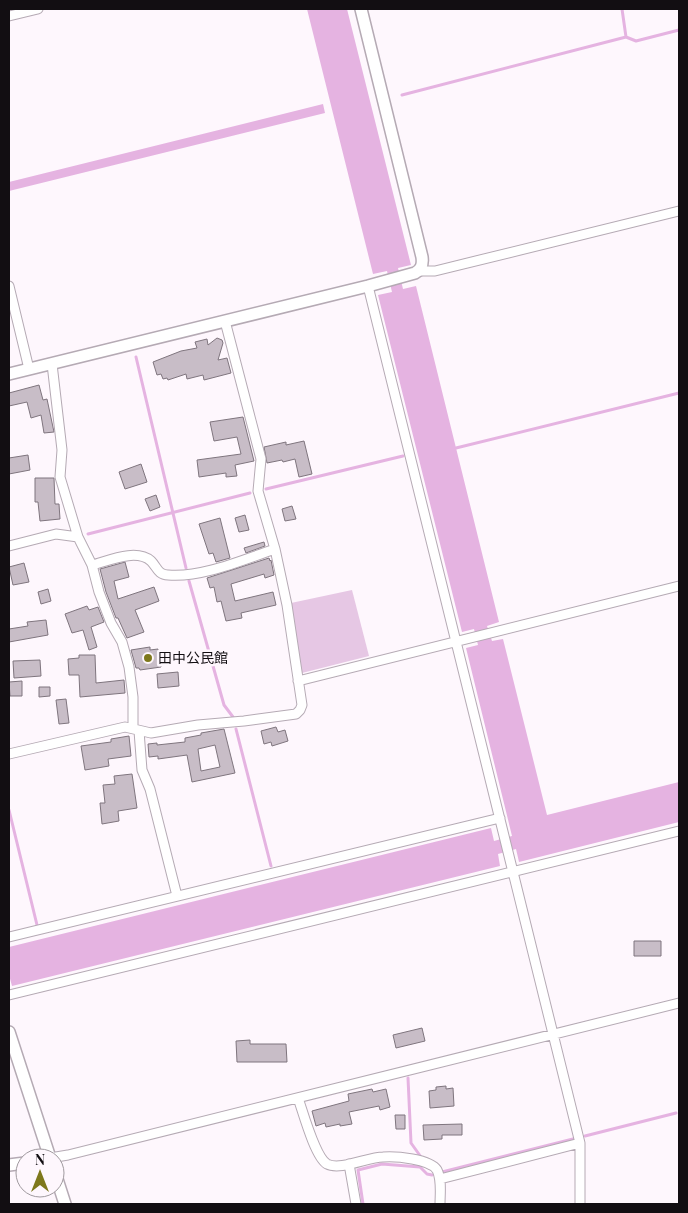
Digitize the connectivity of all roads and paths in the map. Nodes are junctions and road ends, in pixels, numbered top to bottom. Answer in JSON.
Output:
{"nodes":[{"id":1,"x":38,"y":9,"type":"edge"},
{"id":2,"x":360,"y":9,"type":"edge"},
{"id":3,"x":9,"y":16,"type":"edge"},
{"id":4,"x":679,"y":211,"type":"edge"},
{"id":5,"x":420,"y":270,"type":"junction"},
{"id":6,"x":9,"y":286,"type":"edge"},
{"id":7,"x":368,"y":286,"type":"junction"},
{"id":8,"x":225,"y":321,"type":"junction"},
{"id":9,"x":52,"y":364,"type":"junction"},
{"id":10,"x":29,"y":369,"type":"junction"},
{"id":11,"x":9,"y":374,"type":"edge"},
{"id":12,"x":78,"y":537,"type":"junction"},
{"id":13,"x":9,"y":546,"type":"edge"},
{"id":14,"x":275,"y":549,"type":"junction"},
{"id":15,"x":92,"y":565,"type":"junction"},
{"id":16,"x":679,"y":586,"type":"edge"},
{"id":17,"x":455,"y":642,"type":"junction"},
{"id":18,"x":298,"y":681,"type":"junction"},
{"id":19,"x":136,"y":729,"type":"junction"},
{"id":20,"x":9,"y":754,"type":"edge"},
{"id":21,"x":500,"y":818,"type":"junction"},
{"id":22,"x":679,"y":831,"type":"edge"},
{"id":23,"x":513,"y":872,"type":"junction"},
{"id":24,"x":177,"y":896,"type":"junction"},
{"id":25,"x":9,"y":937,"type":"edge"},
{"id":26,"x":9,"y":996,"type":"edge"},
{"id":27,"x":679,"y":1003,"type":"edge"},
{"id":28,"x":9,"y":1032,"type":"edge"},
{"id":29,"x":552,"y":1034,"type":"junction"},
{"id":30,"x":298,"y":1098,"type":"junction"},
{"id":31,"x":580,"y":1144,"type":"junction"},
{"id":32,"x":47,"y":1148,"type":"edge"},
{"id":33,"x":65,"y":1154,"type":"edge"},
{"id":34,"x":349,"y":1164,"type":"junction"},
{"id":35,"x":440,"y":1179,"type":"junction"},
{"id":36,"x":356,"y":1204,"type":"edge"},
{"id":37,"x":440,"y":1204,"type":"edge"},
{"id":38,"x":580,"y":1204,"type":"edge"}],
"edges":[{"from":1,"to":3,"type":"street"},
{"from":2,"to":5,"type":"street"},
{"from":4,"to":5,"type":"street"},
{"from":5,"to":7,"type":"street"},
{"from":6,"to":10,"type":"street"},
{"from":7,"to":8,"type":"street"},
{"from":7,"to":17,"type":"street"},
{"from":8,"to":9,"type":"street"},
{"from":8,"to":14,"type":"street"},
{"from":9,"to":10,"type":"street"},
{"from":9,"to":12,"type":"street"},
{"from":10,"to":11,"type":"street"},
{"from":12,"to":13,"type":"street"},
{"from":12,"to":15,"type":"street"},
{"from":14,"to":15,"type":"street"},
{"from":14,"to":18,"type":"street"},
{"from":15,"to":19,"type":"street"},
{"from":16,"to":17,"type":"street"},
{"from":17,"to":18,"type":"street"},
{"from":17,"to":21,"type":"street"},
{"from":18,"to":19,"type":"street"},
{"from":19,"to":20,"type":"street"},
{"from":19,"to":24,"type":"street"},
{"from":21,"to":23,"type":"street"},
{"from":21,"to":24,"type":"street"},
{"from":22,"to":23,"type":"street"},
{"from":23,"to":26,"type":"street"},
{"from":23,"to":29,"type":"street"},
{"from":24,"to":25,"type":"street"},
{"from":27,"to":29,"type":"street"},
{"from":28,"to":32,"type":"street"},
{"from":29,"to":30,"type":"street"},
{"from":29,"to":31,"type":"street"},
{"from":30,"to":33,"type":"street"},
{"from":30,"to":34,"type":"street"},
{"from":31,"to":35,"type":"street"},
{"from":31,"to":38,"type":"street"},
{"from":34,"to":35,"type":"street"},
{"from":34,"to":36,"type":"street"},
{"from":35,"to":37,"type":"street"}]}
